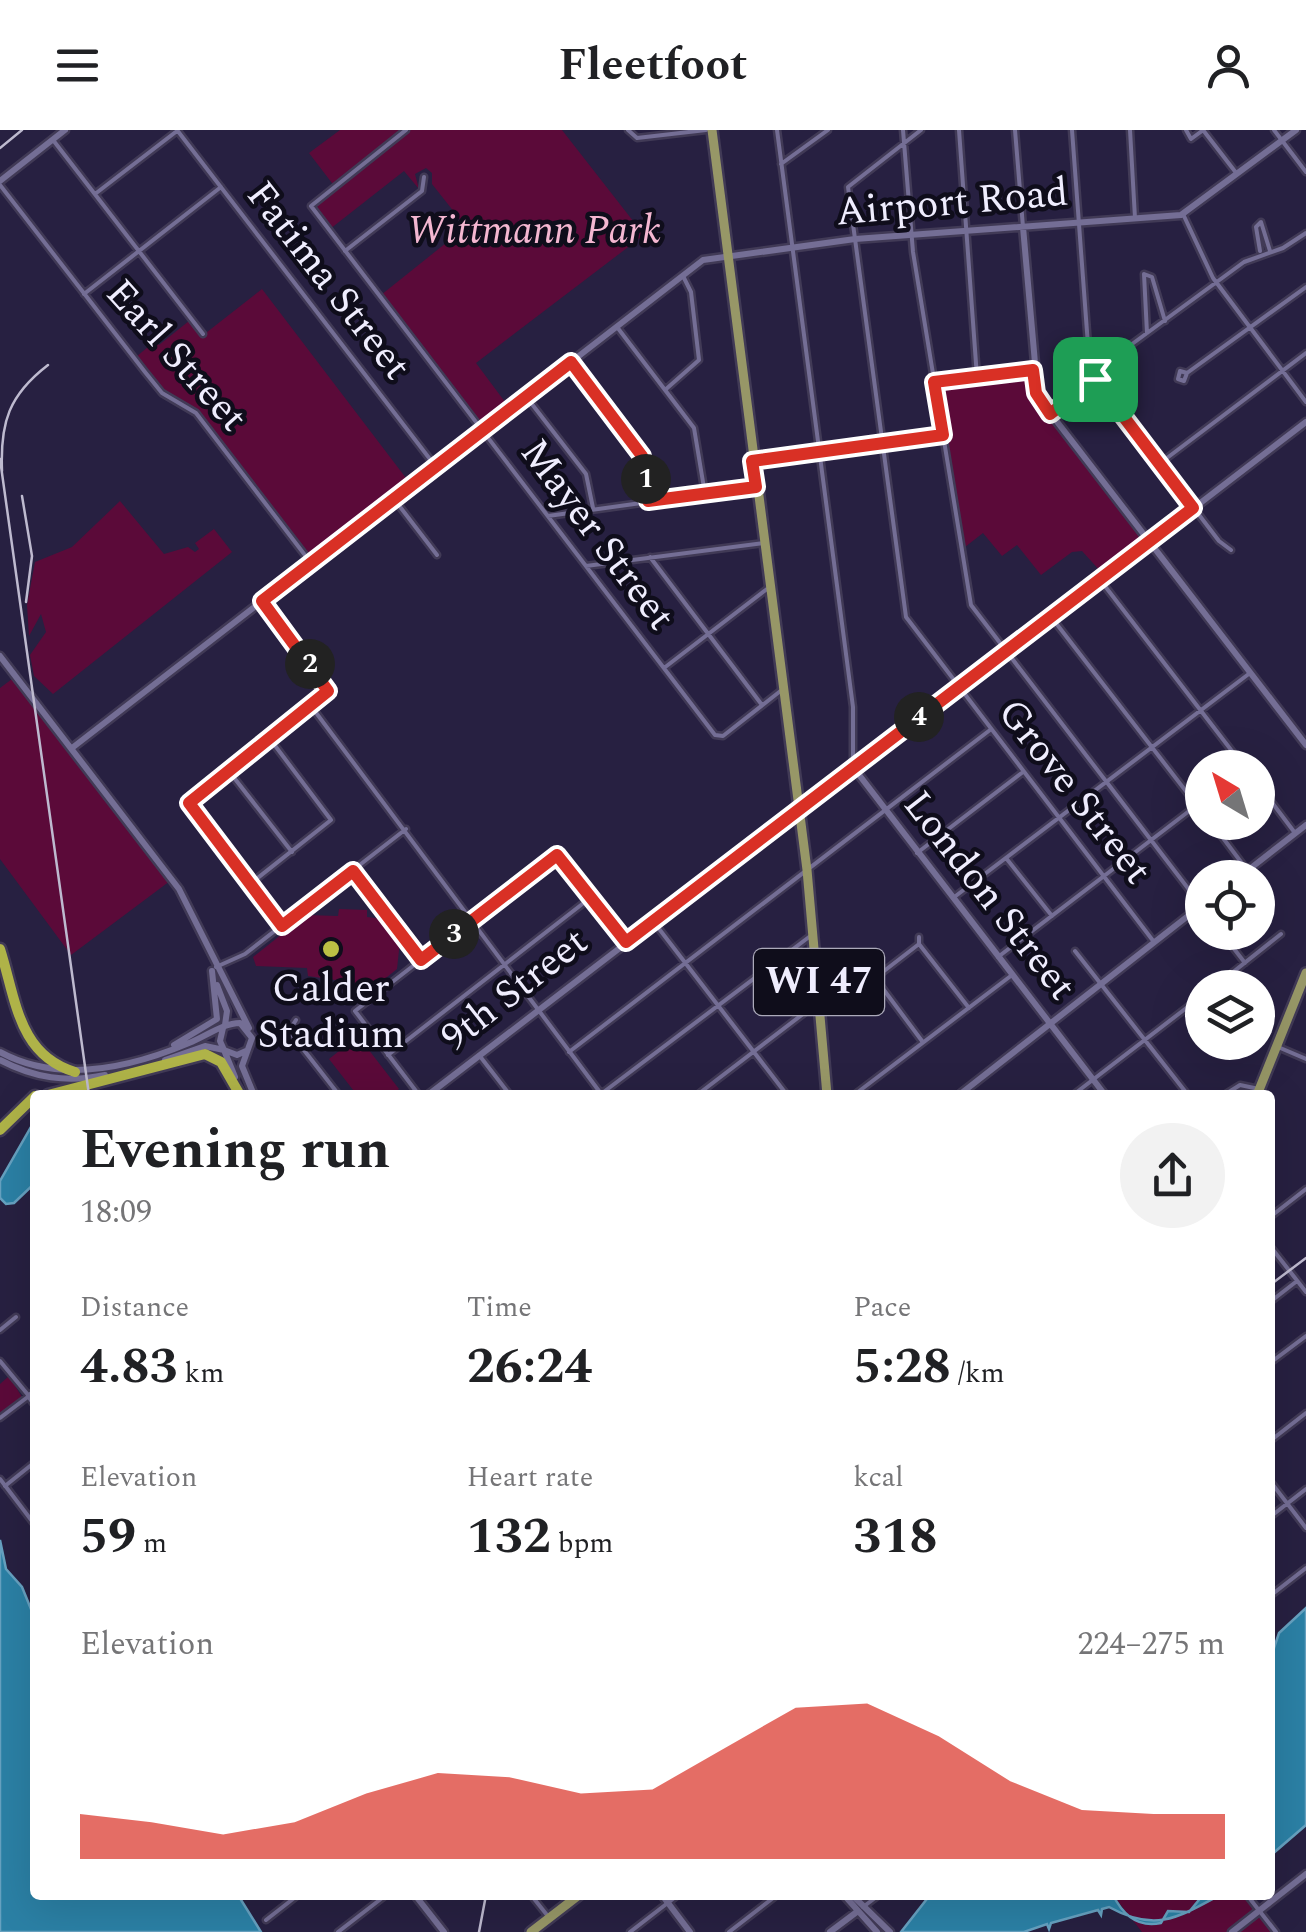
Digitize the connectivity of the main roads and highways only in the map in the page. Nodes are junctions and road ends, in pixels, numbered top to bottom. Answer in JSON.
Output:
{"nodes":[{"id":1,"x":709,"y":130,"type":"edge"},
{"id":2,"x":0,"y":948,"type":"edge"},
{"id":3,"x":1306,"y":973,"type":"edge"},
{"id":4,"x":49,"y":1090,"type":"edge"},
{"id":5,"x":67,"y":1090,"type":"edge"},
{"id":6,"x":239,"y":1090,"type":"edge"},
{"id":7,"x":828,"y":1090,"type":"edge"},
{"id":8,"x":1259,"y":1090,"type":"edge"},
{"id":9,"x":30,"y":1102,"type":"edge"},
{"id":10,"x":0,"y":1132,"type":"edge"},
{"id":11,"x":572,"y":1900,"type":"edge"},
{"id":12,"x":531,"y":1932,"type":"edge"}],
"edges":[{"from":1,"to":7,"type":"main road","number":"WI 47"},
{"from":2,"to":4,"type":"highway"},
{"from":3,"to":8,"type":"main road"},
{"from":5,"to":6,"type":"highway"},
{"from":9,"to":10,"type":"highway"},
{"from":11,"to":12,"type":"main road"}]}
